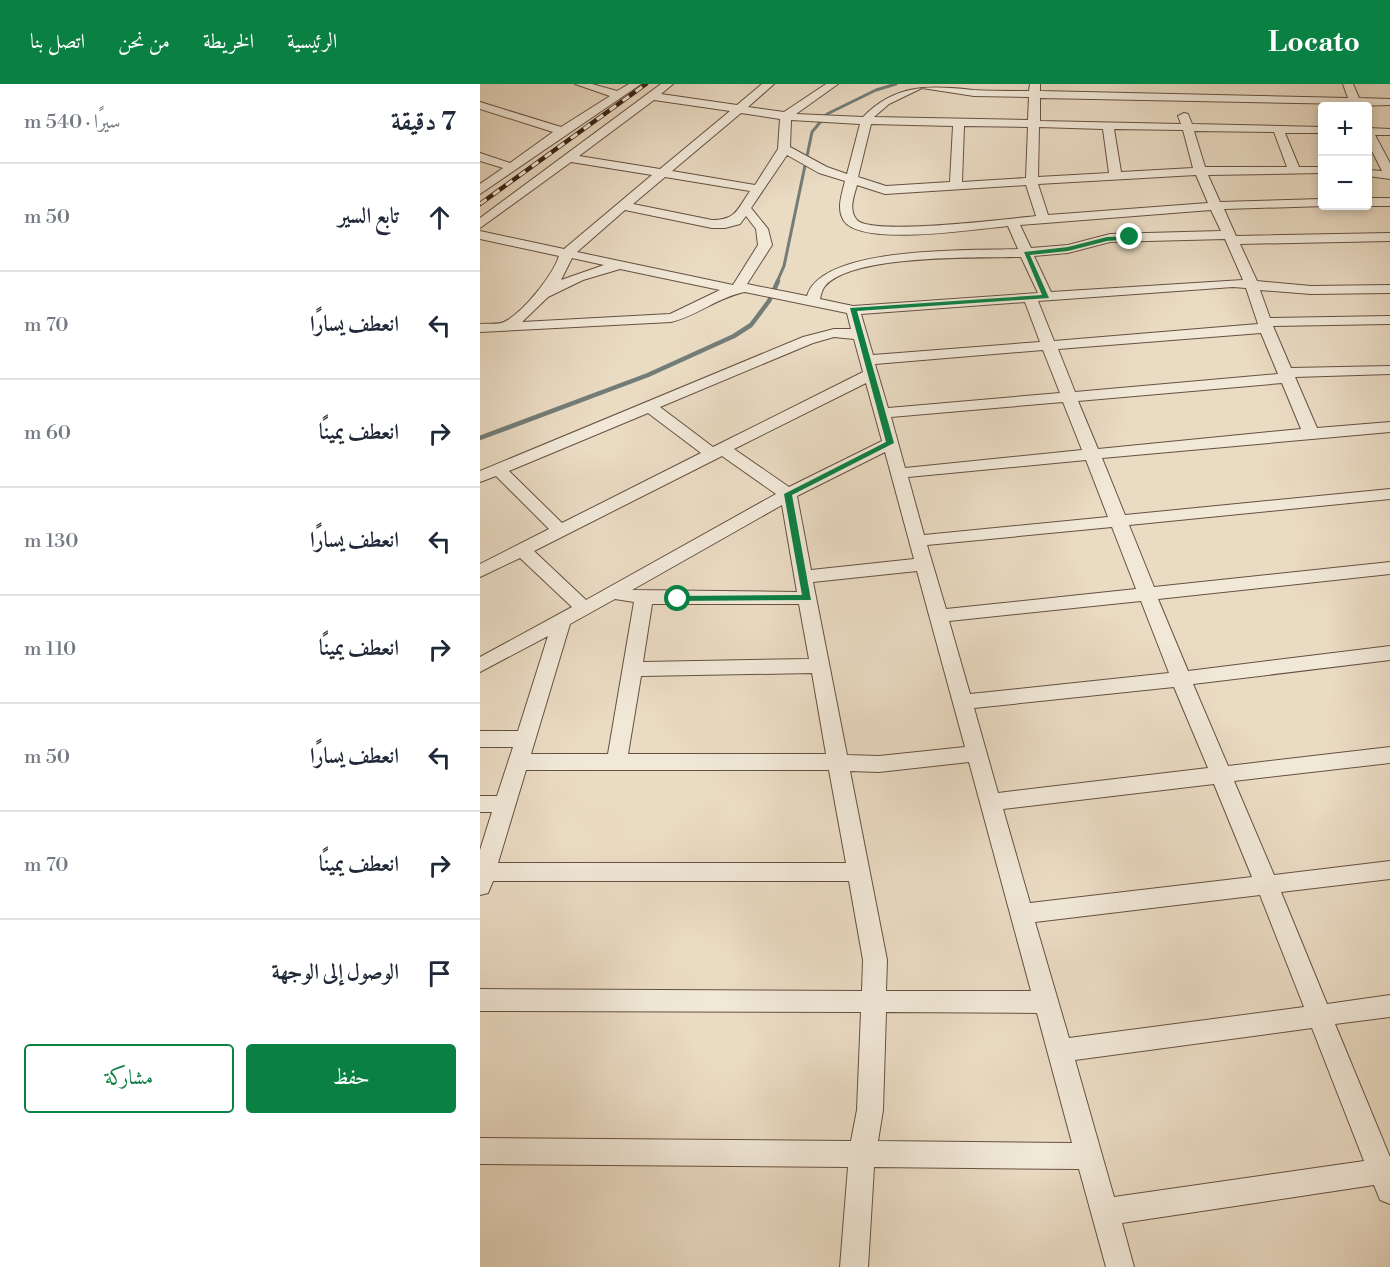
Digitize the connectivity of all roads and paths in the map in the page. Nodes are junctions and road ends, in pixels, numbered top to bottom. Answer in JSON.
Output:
{"nodes":[{"id":1,"x":580,"y":84,"type":"edge"},
{"id":2,"x":596,"y":84,"type":"edge"},
{"id":3,"x":636,"y":84,"type":"edge"},
{"id":4,"x":668,"y":84,"type":"edge"},
{"id":5,"x":769,"y":84,"type":"edge"},
{"id":6,"x":833,"y":84,"type":"edge"},
{"id":7,"x":1177,"y":84,"type":"edge"},
{"id":8,"x":1265,"y":84,"type":"edge"},
{"id":9,"x":1348,"y":84,"type":"edge"},
{"id":10,"x":923,"y":85,"type":"edge"},
{"id":11,"x":1035,"y":89,"type":"edge"},
{"id":12,"x":1105,"y":90,"type":"edge"},
{"id":13,"x":607,"y":91,"type":"junction"},
{"id":14,"x":619,"y":95,"type":"junction"},
{"id":15,"x":652,"y":96,"type":"junction"},
{"id":16,"x":1179,"y":97,"type":"junction"},
{"id":17,"x":1270,"y":99,"type":"junction"},
{"id":18,"x":1321,"y":102,"type":"edge"},
{"id":19,"x":1354,"y":102,"type":"edge"},
{"id":20,"x":1390,"y":102,"type":"edge"},
{"id":21,"x":1372,"y":103,"type":"edge"},
{"id":22,"x":480,"y":105,"type":"edge"},
{"id":23,"x":739,"y":109,"type":"junction"},
{"id":24,"x":786,"y":116,"type":"junction"},
{"id":25,"x":867,"y":119,"type":"junction"},
{"id":26,"x":959,"y":122,"type":"junction"},
{"id":27,"x":1034,"y":123,"type":"junction"},
{"id":28,"x":1108,"y":125,"type":"junction"},
{"id":29,"x":1187,"y":127,"type":"junction"},
{"id":30,"x":1278,"y":129,"type":"junction"},
{"id":31,"x":1318,"y":130,"type":"edge"},
{"id":32,"x":562,"y":131,"type":"junction"},
{"id":33,"x":1372,"y":132,"type":"edge"},
{"id":34,"x":1390,"y":132,"type":"edge"},
{"id":35,"x":1372,"y":140,"type":"edge"},
{"id":36,"x":784,"y":149,"type":"junction"},
{"id":37,"x":480,"y":157,"type":"edge"},
{"id":38,"x":568,"y":158,"type":"junction"},
{"id":39,"x":512,"y":167,"type":"junction"},
{"id":40,"x":1294,"y":170,"type":"junction"},
{"id":41,"x":1318,"y":170,"type":"edge"},
{"id":42,"x":1200,"y":171,"type":"junction"},
{"id":43,"x":662,"y":173,"type":"junction"},
{"id":44,"x":1372,"y":173,"type":"edge"},
{"id":45,"x":1390,"y":175,"type":"edge"},
{"id":46,"x":1115,"y":176,"type":"junction"},
{"id":47,"x":852,"y":181,"type":"junction"},
{"id":48,"x":1032,"y":181,"type":"junction"},
{"id":49,"x":956,"y":185,"type":"junction"},
{"id":50,"x":758,"y":189,"type":"junction"},
{"id":51,"x":480,"y":190,"type":"edge"},
{"id":52,"x":1372,"y":202,"type":"edge"},
{"id":53,"x":1390,"y":202,"type":"edge"},
{"id":54,"x":1318,"y":203,"type":"edge"},
{"id":55,"x":622,"y":206,"type":"junction"},
{"id":56,"x":1215,"y":206,"type":"junction"},
{"id":57,"x":745,"y":209,"type":"junction"},
{"id":58,"x":1044,"y":221,"type":"junction"},
{"id":59,"x":480,"y":224,"type":"edge"},
{"id":60,"x":1013,"y":224,"type":"junction"},
{"id":61,"x":480,"y":236,"type":"edge"},
{"id":62,"x":1230,"y":237,"type":"junction"},
{"id":63,"x":1390,"y":237,"type":"edge"},
{"id":64,"x":567,"y":253,"type":"junction"},
{"id":65,"x":1026,"y":254,"type":"junction"},
{"id":66,"x":622,"y":264,"type":"junction"},
{"id":67,"x":1252,"y":285,"type":"junction"},
{"id":68,"x":736,"y":289,"type":"junction"},
{"id":69,"x":1390,"y":289,"type":"edge"},
{"id":70,"x":543,"y":294,"type":"junction"},
{"id":71,"x":1038,"y":297,"type":"junction"},
{"id":72,"x":812,"y":302,"type":"junction"},
{"id":73,"x":853,"y":309,"type":"junction"},
{"id":74,"x":1390,"y":320,"type":"edge"},
{"id":75,"x":1265,"y":325,"type":"junction"},
{"id":76,"x":508,"y":326,"type":"junction"},
{"id":77,"x":480,"y":328,"type":"edge"},
{"id":78,"x":860,"y":336,"type":"junction"},
{"id":79,"x":1049,"y":344,"type":"junction"},
{"id":80,"x":869,"y":367,"type":"junction"},
{"id":81,"x":1390,"y":370,"type":"edge"},
{"id":82,"x":1286,"y":375,"type":"junction"},
{"id":83,"x":1070,"y":397,"type":"junction"},
{"id":84,"x":648,"y":406,"type":"junction"},
{"id":85,"x":882,"y":413,"type":"junction"},
{"id":86,"x":1390,"y":428,"type":"edge"},
{"id":87,"x":1311,"y":433,"type":"junction"},
{"id":88,"x":890,"y":443,"type":"junction"},
{"id":89,"x":718,"y":451,"type":"junction"},
{"id":90,"x":1093,"y":455,"type":"junction"},
{"id":91,"x":498,"y":469,"type":"junction"},
{"id":92,"x":900,"y":473,"type":"junction"},
{"id":93,"x":480,"y":477,"type":"edge"},
{"id":94,"x":788,"y":494,"type":"junction"},
{"id":95,"x":1390,"y":494,"type":"edge"},
{"id":96,"x":1118,"y":520,"type":"junction"},
{"id":97,"x":560,"y":531,"type":"junction"},
{"id":98,"x":917,"y":541,"type":"junction"},
{"id":99,"x":522,"y":550,"type":"junction"},
{"id":100,"x":924,"y":564,"type":"junction"},
{"id":101,"x":1390,"y":568,"type":"edge"},
{"id":102,"x":480,"y":571,"type":"edge"},
{"id":103,"x":805,"y":587,"type":"junction"},
{"id":104,"x":614,"y":593,"type":"junction"},
{"id":105,"x":1147,"y":594,"type":"junction"},
{"id":106,"x":644,"y":598,"type":"junction"},
{"id":107,"x":584,"y":608,"type":"junction"},
{"id":108,"x":938,"y":616,"type":"junction"},
{"id":109,"x":562,"y":621,"type":"junction"},
{"id":110,"x":1390,"y":653,"type":"edge"},
{"id":111,"x":480,"y":664,"type":"edge"},
{"id":112,"x":818,"y":666,"type":"junction"},
{"id":113,"x":632,"y":669,"type":"junction"},
{"id":114,"x":1180,"y":679,"type":"junction"},
{"id":115,"x":962,"y":702,"type":"junction"},
{"id":116,"x":480,"y":739,"type":"edge"},
{"id":117,"x":526,"y":739,"type":"junction"},
{"id":118,"x":977,"y":753,"type":"junction"},
{"id":119,"x":1390,"y":755,"type":"edge"},
{"id":120,"x":617,"y":761,"type":"junction"},
{"id":121,"x":518,"y":762,"type":"junction"},
{"id":122,"x":837,"y":763,"type":"junction"},
{"id":123,"x":1221,"y":775,"type":"junction"},
{"id":124,"x":990,"y":802,"type":"junction"},
{"id":125,"x":480,"y":804,"type":"edge"},
{"id":126,"x":506,"y":804,"type":"junction"},
{"id":127,"x":1390,"y":870,"type":"edge"},
{"id":128,"x":858,"y":872,"type":"junction"},
{"id":129,"x":482,"y":879,"type":"edge"},
{"id":130,"x":1267,"y":885,"type":"junction"},
{"id":131,"x":1022,"y":914,"type":"junction"},
{"id":132,"x":480,"y":1000,"type":"edge"},
{"id":133,"x":874,"y":1002,"type":"junction"},
{"id":134,"x":1046,"y":1002,"type":"junction"},
{"id":135,"x":1390,"y":1006,"type":"edge"},
{"id":136,"x":1320,"y":1016,"type":"junction"},
{"id":137,"x":1060,"y":1051,"type":"junction"},
{"id":138,"x":480,"y":1151,"type":"edge"},
{"id":139,"x":862,"y":1154,"type":"junction"},
{"id":140,"x":1089,"y":1156,"type":"junction"},
{"id":141,"x":1387,"y":1177,"type":"edge"},
{"id":142,"x":1105,"y":1212,"type":"junction"},
{"id":143,"x":854,"y":1267,"type":"edge"},
{"id":144,"x":1120,"y":1267,"type":"edge"}],
"edges":[{"from":1,"to":13,"type":"street"},
{"from":2,"to":13,"type":"street"},
{"from":3,"to":14,"type":"street"},
{"from":4,"to":15,"type":"street"},
{"from":5,"to":23,"type":"street"},
{"from":6,"to":24,"type":"street"},
{"from":7,"to":16,"type":"street"},
{"from":8,"to":17,"type":"street"},
{"from":9,"to":19,"type":"street"},
{"from":10,"to":11,"type":"street"},
{"from":10,"to":25,"type":"street"},
{"from":11,"to":12,"type":"street"},
{"from":11,"to":27,"type":"street"},
{"from":12,"to":16,"type":"street"},
{"from":13,"to":14,"type":"street"},
{"from":14,"to":32,"type":"street"},
{"from":15,"to":23,"type":"street"},
{"from":15,"to":38,"type":"street"},
{"from":16,"to":17,"type":"street"},
{"from":16,"to":29,"type":"street"},
{"from":17,"to":18,"type":"street"},
{"from":20,"to":21,"type":"street"},
{"from":22,"to":32,"type":"street"},
{"from":23,"to":24,"type":"street"},
{"from":23,"to":43,"type":"street"},
{"from":24,"to":25,"type":"street"},
{"from":24,"to":36,"type":"street"},
{"from":25,"to":26,"type":"street"},
{"from":25,"to":47,"type":"street"},
{"from":26,"to":27,"type":"street"},
{"from":26,"to":49,"type":"street"},
{"from":27,"to":28,"type":"street"},
{"from":27,"to":48,"type":"street"},
{"from":28,"to":29,"type":"street"},
{"from":28,"to":46,"type":"street"},
{"from":29,"to":30,"type":"street"},
{"from":29,"to":42,"type":"street"},
{"from":30,"to":31,"type":"street"},
{"from":30,"to":40,"type":"street"},
{"from":32,"to":39,"type":"street"},
{"from":33,"to":34,"type":"street"},
{"from":35,"to":45,"type":"street"},
{"from":36,"to":47,"type":"street"},
{"from":36,"to":50,"type":"street"},
{"from":37,"to":39,"type":"street"},
{"from":38,"to":43,"type":"street"},
{"from":38,"to":59,"type":"street"},
{"from":39,"to":51,"type":"street"},
{"from":40,"to":41,"type":"street"},
{"from":40,"to":42,"type":"street"},
{"from":42,"to":46,"type":"street"},
{"from":42,"to":56,"type":"street"},
{"from":43,"to":50,"type":"street"},
{"from":43,"to":55,"type":"street"},
{"from":44,"to":45,"type":"street"},
{"from":46,"to":48,"type":"street"},
{"from":47,"to":49,"type":"street"},
{"from":47,"to":60,"type":"street"},
{"from":48,"to":49,"type":"street"},
{"from":48,"to":58,"type":"street"},
{"from":50,"to":57,"type":"street"},
{"from":52,"to":53,"type":"street"},
{"from":54,"to":56,"type":"street"},
{"from":55,"to":57,"type":"street"},
{"from":55,"to":64,"type":"street"},
{"from":56,"to":58,"type":"street"},
{"from":56,"to":62,"type":"street"},
{"from":57,"to":68,"type":"street"},
{"from":58,"to":60,"type":"street"},
{"from":60,"to":65,"type":"street"},
{"from":61,"to":64,"type":"street"},
{"from":62,"to":63,"type":"street"},
{"from":62,"to":65,"type":"street"},
{"from":62,"to":67,"type":"street"},
{"from":64,"to":66,"type":"street"},
{"from":64,"to":70,"type":"street"},
{"from":65,"to":71,"type":"street"},
{"from":65,"to":72,"type":"street"},
{"from":66,"to":68,"type":"street"},
{"from":66,"to":70,"type":"street"},
{"from":67,"to":69,"type":"street"},
{"from":67,"to":71,"type":"street"},
{"from":67,"to":75,"type":"street"},
{"from":68,"to":72,"type":"street"},
{"from":68,"to":76,"type":"street"},
{"from":70,"to":76,"type":"street"},
{"from":71,"to":73,"type":"street"},
{"from":71,"to":79,"type":"street"},
{"from":72,"to":73,"type":"street"},
{"from":73,"to":78,"type":"street"},
{"from":74,"to":75,"type":"street"},
{"from":75,"to":79,"type":"street"},
{"from":75,"to":82,"type":"street"},
{"from":76,"to":77,"type":"street"},
{"from":78,"to":80,"type":"street"},
{"from":78,"to":84,"type":"street"},
{"from":79,"to":80,"type":"street"},
{"from":79,"to":83,"type":"street"},
{"from":80,"to":85,"type":"street"},
{"from":80,"to":89,"type":"street"},
{"from":81,"to":82,"type":"street"},
{"from":82,"to":83,"type":"street"},
{"from":82,"to":87,"type":"street"},
{"from":83,"to":85,"type":"street"},
{"from":83,"to":90,"type":"street"},
{"from":84,"to":89,"type":"street"},
{"from":84,"to":91,"type":"street"},
{"from":85,"to":88,"type":"street"},
{"from":86,"to":87,"type":"street"},
{"from":87,"to":90,"type":"street"},
{"from":88,"to":92,"type":"street"},
{"from":88,"to":94,"type":"street"},
{"from":89,"to":94,"type":"street"},
{"from":89,"to":97,"type":"street"},
{"from":90,"to":92,"type":"street"},
{"from":90,"to":96,"type":"street"},
{"from":91,"to":93,"type":"street"},
{"from":91,"to":97,"type":"street"},
{"from":92,"to":98,"type":"street"},
{"from":94,"to":103,"type":"street"},
{"from":94,"to":104,"type":"street"},
{"from":95,"to":96,"type":"street"},
{"from":96,"to":98,"type":"street"},
{"from":96,"to":105,"type":"street"},
{"from":97,"to":99,"type":"street"},
{"from":98,"to":100,"type":"street"},
{"from":99,"to":102,"type":"street"},
{"from":99,"to":107,"type":"street"},
{"from":100,"to":103,"type":"street"},
{"from":100,"to":108,"type":"street"},
{"from":101,"to":105,"type":"street"},
{"from":103,"to":106,"type":"street"},
{"from":103,"to":112,"type":"street"},
{"from":104,"to":106,"type":"street"},
{"from":104,"to":107,"type":"street"},
{"from":105,"to":108,"type":"street"},
{"from":105,"to":114,"type":"street"},
{"from":106,"to":113,"type":"street"},
{"from":107,"to":109,"type":"street"},
{"from":108,"to":115,"type":"street"},
{"from":109,"to":111,"type":"street"},
{"from":109,"to":117,"type":"street"},
{"from":110,"to":114,"type":"street"},
{"from":112,"to":113,"type":"street"},
{"from":112,"to":122,"type":"street"},
{"from":113,"to":120,"type":"street"},
{"from":114,"to":115,"type":"street"},
{"from":114,"to":123,"type":"street"},
{"from":115,"to":118,"type":"street"},
{"from":116,"to":117,"type":"street"},
{"from":117,"to":121,"type":"street"},
{"from":118,"to":122,"type":"street"},
{"from":118,"to":124,"type":"street"},
{"from":119,"to":123,"type":"street"},
{"from":120,"to":121,"type":"street"},
{"from":120,"to":122,"type":"street"},
{"from":121,"to":126,"type":"street"},
{"from":122,"to":128,"type":"street"},
{"from":123,"to":124,"type":"street"},
{"from":123,"to":130,"type":"street"},
{"from":124,"to":131,"type":"street"},
{"from":125,"to":126,"type":"street"},
{"from":126,"to":129,"type":"street"},
{"from":127,"to":130,"type":"street"},
{"from":128,"to":129,"type":"street"},
{"from":128,"to":133,"type":"street"},
{"from":130,"to":131,"type":"street"},
{"from":130,"to":136,"type":"street"},
{"from":131,"to":134,"type":"street"},
{"from":132,"to":133,"type":"street"},
{"from":133,"to":134,"type":"street"},
{"from":133,"to":139,"type":"street"},
{"from":134,"to":137,"type":"street"},
{"from":135,"to":136,"type":"street"},
{"from":136,"to":137,"type":"street"},
{"from":136,"to":141,"type":"street"},
{"from":137,"to":140,"type":"street"},
{"from":138,"to":139,"type":"street"},
{"from":139,"to":140,"type":"street"},
{"from":139,"to":143,"type":"street"},
{"from":140,"to":142,"type":"street"},
{"from":141,"to":142,"type":"street"},
{"from":142,"to":144,"type":"street"}]}
